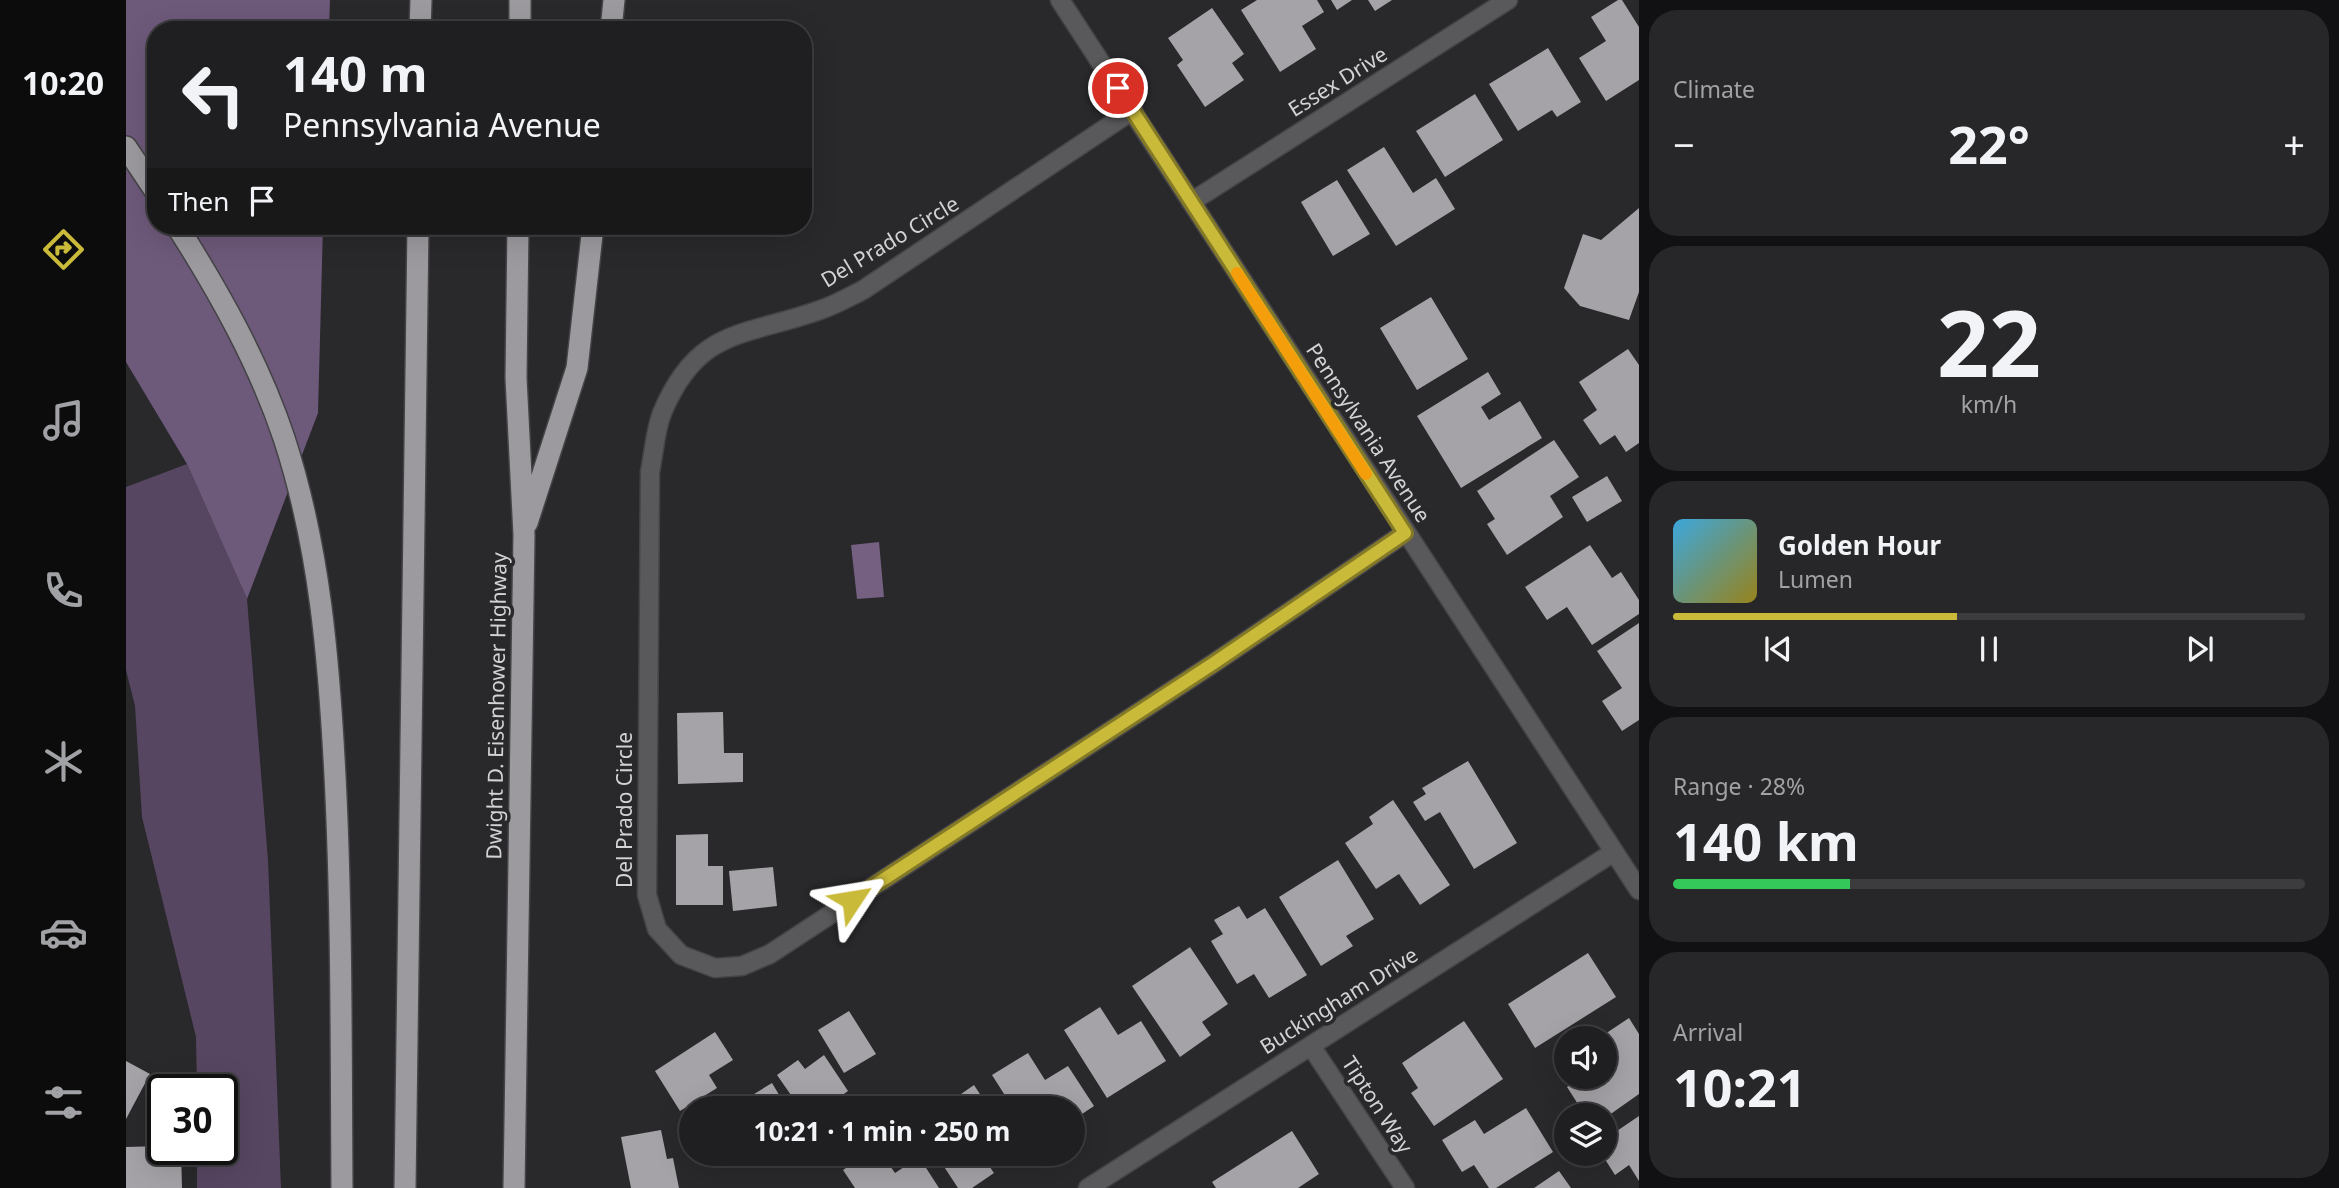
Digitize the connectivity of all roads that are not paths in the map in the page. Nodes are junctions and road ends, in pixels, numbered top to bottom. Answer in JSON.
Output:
{"nodes":[{"id":1,"x":421,"y":0,"type":"edge"},
{"id":2,"x":520,"y":0,"type":"edge"},
{"id":3,"x":614,"y":0,"type":"edge"},
{"id":4,"x":1060,"y":0,"type":"edge"},
{"id":5,"x":1508,"y":0,"type":"edge"},
{"id":6,"x":420,"y":21,"type":"edge"},
{"id":7,"x":520,"y":21,"type":"edge"},
{"id":8,"x":612,"y":21,"type":"edge"},
{"id":9,"x":1133,"y":110,"type":"junction"},
{"id":10,"x":126,"y":147,"type":"edge"},
{"id":11,"x":147,"y":178,"type":"edge"},
{"id":12,"x":1191,"y":201,"type":"junction"},
{"id":13,"x":183,"y":235,"type":"edge"},
{"id":14,"x":418,"y":235,"type":"edge"},
{"id":15,"x":518,"y":235,"type":"edge"},
{"id":16,"x":592,"y":235,"type":"edge"},
{"id":17,"x":1405,"y":533,"type":"junction"},
{"id":18,"x":523,"y":536,"type":"junction"},
{"id":19,"x":1614,"y":852,"type":"junction"},
{"id":20,"x":1639,"y":890,"type":"edge"},
{"id":21,"x":1311,"y":1046,"type":"junction"},
{"id":22,"x":342,"y":1188,"type":"edge"},
{"id":23,"x":405,"y":1188,"type":"edge"},
{"id":24,"x":514,"y":1188,"type":"edge"},
{"id":25,"x":1088,"y":1188,"type":"edge"},
{"id":26,"x":1405,"y":1188,"type":"edge"}],
"edges":[{"from":1,"to":6,"type":"highway"},
{"from":2,"to":7,"type":"highway"},
{"from":3,"to":8,"type":"highway"},
{"from":4,"to":9,"type":"street","name":"Pennsylvania Avenue"},
{"from":5,"to":12,"type":"street","name":"Essex Drive"},
{"from":9,"to":12,"type":"street","name":"Pennsylvania Avenue"},
{"from":9,"to":17,"type":"street","name":"Del Prado Circle"},
{"from":10,"to":11,"type":"highway"},
{"from":12,"to":17,"type":"street","name":"Pennsylvania Avenue"},
{"from":13,"to":22,"type":"highway"},
{"from":14,"to":23,"type":"highway"},
{"from":15,"to":18,"type":"highway","name":"Dwight D. Eisenhower Highway"},
{"from":16,"to":18,"type":"highway"},
{"from":17,"to":19,"type":"street","name":"Pennsylvania Avenue"},
{"from":18,"to":24,"type":"highway","name":"Dwight D. Eisenhower Highway"},
{"from":19,"to":20,"type":"street","name":"Pennsylvania Avenue"},
{"from":19,"to":21,"type":"street","name":"Buckingham Drive"},
{"from":21,"to":25,"type":"street","name":"Buckingham Drive"},
{"from":21,"to":26,"type":"street","name":"Tipton Way"}]}
